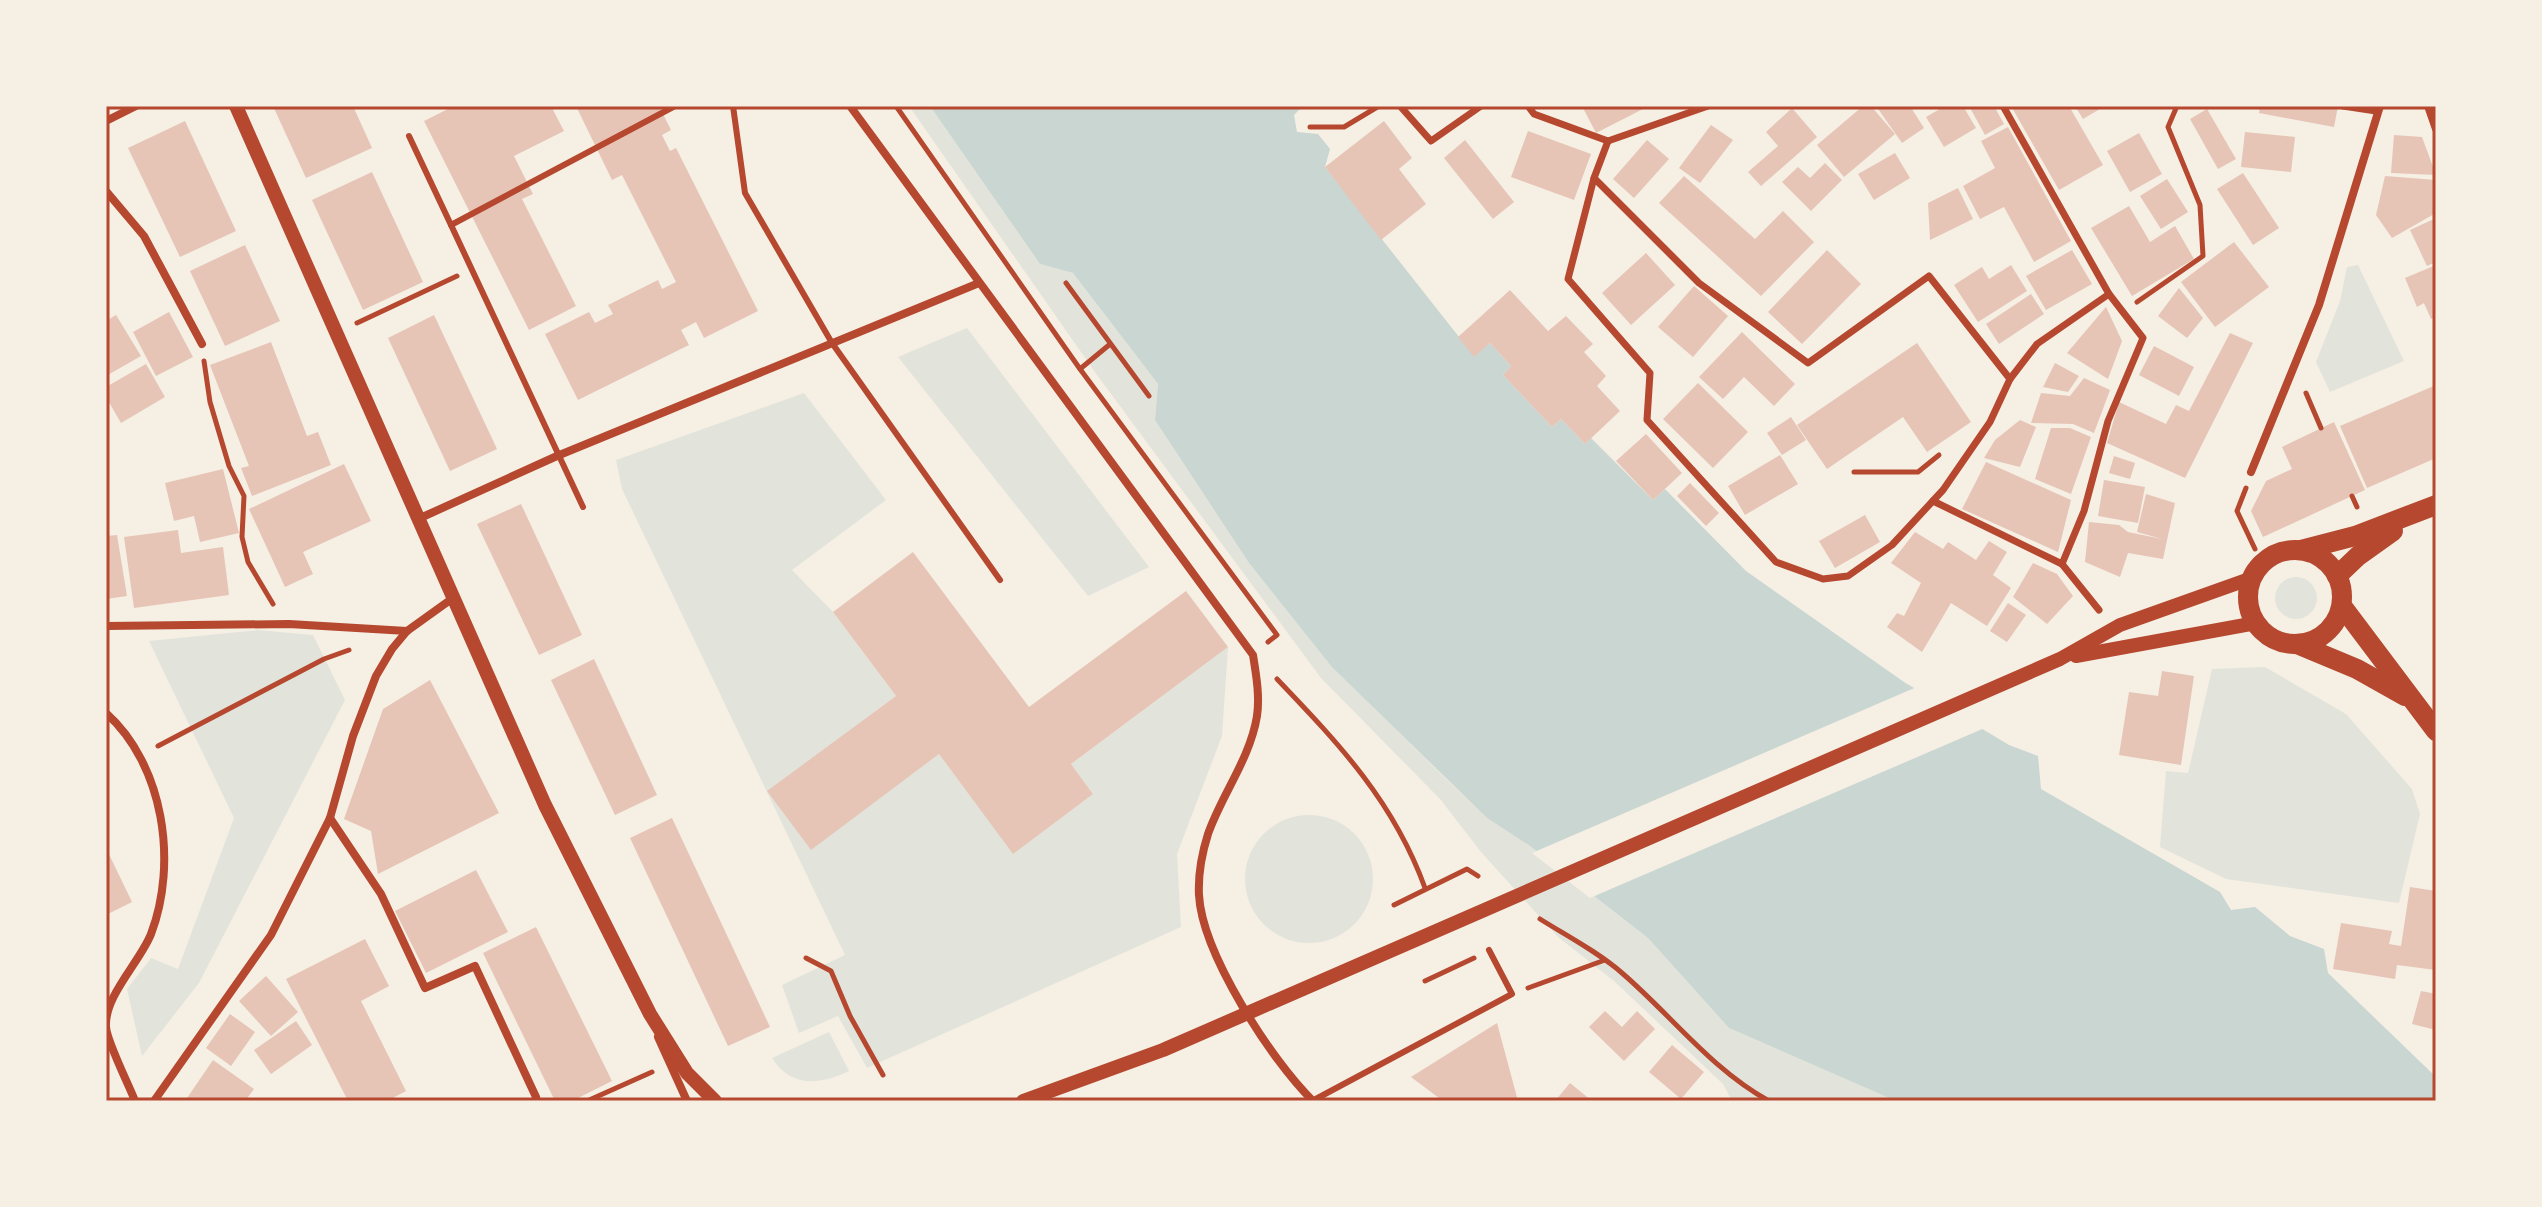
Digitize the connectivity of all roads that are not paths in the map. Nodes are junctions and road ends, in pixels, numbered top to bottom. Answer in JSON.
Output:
{"nodes":[{"id":1,"x":136,"y":106,"type":"edge"},
{"id":2,"x":236,"y":106,"type":"edge"},
{"id":3,"x":675,"y":106,"type":"edge"},
{"id":4,"x":733,"y":106,"type":"edge"},
{"id":5,"x":850,"y":106,"type":"edge"},
{"id":6,"x":1400,"y":106,"type":"edge"},
{"id":7,"x":1481,"y":106,"type":"edge"},
{"id":8,"x":1528,"y":106,"type":"edge"},
{"id":9,"x":1708,"y":106,"type":"edge"},
{"id":10,"x":2003,"y":106,"type":"edge"},
{"id":11,"x":2343,"y":106,"type":"edge"},
{"id":12,"x":2428,"y":106,"type":"edge"},
{"id":13,"x":2378,"y":108,"type":"edge"},
{"id":14,"x":106,"y":121,"type":"edge"},
{"id":15,"x":2436,"y":129,"type":"edge"},
{"id":16,"x":409,"y":136,"type":"dead end"},
{"id":17,"x":1608,"y":141,"type":"junction"},
{"id":18,"x":1594,"y":178,"type":"junction"},
{"id":19,"x":106,"y":191,"type":"edge"},
{"id":20,"x":451,"y":225,"type":"junction"},
{"id":21,"x":979,"y":283,"type":"junction"},
{"id":22,"x":2109,"y":294,"type":"junction"},
{"id":23,"x":832,"y":343,"type":"junction"},
{"id":24,"x":202,"y":344,"type":"road end"},
{"id":25,"x":2010,"y":379,"type":"junction"},
{"id":26,"x":557,"y":456,"type":"junction"},
{"id":27,"x":2251,"y":472,"type":"road end"},
{"id":28,"x":1933,"y":501,"type":"junction"},
{"id":29,"x":2436,"y":505,"type":"edge"},
{"id":30,"x":583,"y":507,"type":"dead end"},
{"id":31,"x":418,"y":519,"type":"junction"},
{"id":32,"x":2301,"y":550,"type":"junction"},
{"id":33,"x":2062,"y":564,"type":"junction"},
{"id":34,"x":2337,"y":576,"type":"junction"},
{"id":35,"x":2252,"y":578,"type":"junction"},
{"id":36,"x":1000,"y":580,"type":"dead end"},
{"id":37,"x":453,"y":598,"type":"junction"},
{"id":38,"x":2342,"y":606,"type":"junction"},
{"id":39,"x":2099,"y":610,"type":"dead end"},
{"id":40,"x":2256,"y":623,"type":"junction"},
{"id":41,"x":106,"y":626,"type":"edge"},
{"id":42,"x":407,"y":631,"type":"junction"},
{"id":43,"x":2297,"y":644,"type":"junction"},
{"id":44,"x":2060,"y":659,"type":"junction"},
{"id":45,"x":2411,"y":701,"type":"junction"},
{"id":46,"x":106,"y":713,"type":"edge"},
{"id":47,"x":2436,"y":731,"type":"edge"},
{"id":48,"x":330,"y":818,"type":"junction"},
{"id":49,"x":1489,"y":950,"type":"road end"},
{"id":50,"x":633,"y":982,"type":"junction"},
{"id":51,"x":1246,"y":1011,"type":"junction"},
{"id":52,"x":536,"y":1097,"type":"dead end"},
{"id":53,"x":135,"y":1101,"type":"edge"},
{"id":54,"x":154,"y":1101,"type":"edge"},
{"id":55,"x":687,"y":1101,"type":"edge"},
{"id":56,"x":715,"y":1101,"type":"edge"},
{"id":57,"x":1023,"y":1101,"type":"edge"},
{"id":58,"x":1312,"y":1101,"type":"edge"}],
"edges":[{"from":1,"to":14,"type":"street"},
{"from":2,"to":31,"type":"street"},
{"from":3,"to":20,"type":"lane"},
{"from":4,"to":23,"type":"lane"},
{"from":5,"to":21,"type":"street"},
{"from":6,"to":7,"type":"street"},
{"from":8,"to":17,"type":"street"},
{"from":9,"to":17,"type":"street"},
{"from":10,"to":22,"type":"street"},
{"from":11,"to":13,"type":"street"},
{"from":12,"to":15,"type":"street"},
{"from":13,"to":27,"type":"street"},
{"from":16,"to":20,"type":"lane"},
{"from":17,"to":18,"type":"street"},
{"from":18,"to":25,"type":"street"},
{"from":18,"to":28,"type":"street"},
{"from":19,"to":24,"type":"street"},
{"from":20,"to":26,"type":"lane"},
{"from":21,"to":23,"type":"street"},
{"from":21,"to":51,"type":"street"},
{"from":22,"to":25,"type":"street"},
{"from":22,"to":33,"type":"street"},
{"from":23,"to":26,"type":"street"},
{"from":23,"to":36,"type":"lane"},
{"from":25,"to":28,"type":"street"},
{"from":26,"to":30,"type":"lane"},
{"from":26,"to":31,"type":"street"},
{"from":28,"to":33,"type":"street"},
{"from":29,"to":32,"type":"main road"},
{"from":29,"to":34,"type":"main road"},
{"from":31,"to":37,"type":"street"},
{"from":32,"to":34,"type":"main road"},
{"from":32,"to":35,"type":"main road"},
{"from":33,"to":39,"type":"street"},
{"from":34,"to":38,"type":"main road"},
{"from":35,"to":40,"type":"main road"},
{"from":35,"to":44,"type":"street"},
{"from":37,"to":42,"type":"street"},
{"from":37,"to":50,"type":"street"},
{"from":38,"to":43,"type":"main road"},
{"from":38,"to":45,"type":"main road"},
{"from":40,"to":43,"type":"main road"},
{"from":40,"to":44,"type":"street"},
{"from":41,"to":42,"type":"street"},
{"from":42,"to":48,"type":"street"},
{"from":43,"to":45,"type":"main road"},
{"from":44,"to":51,"type":"street"},
{"from":45,"to":47,"type":"main road"},
{"from":46,"to":53,"type":"street"},
{"from":48,"to":52,"type":"street"},
{"from":48,"to":54,"type":"street"},
{"from":49,"to":58,"type":"lane"},
{"from":50,"to":55,"type":"street"},
{"from":50,"to":56,"type":"street"},
{"from":51,"to":57,"type":"street"},
{"from":51,"to":58,"type":"street"}]}
